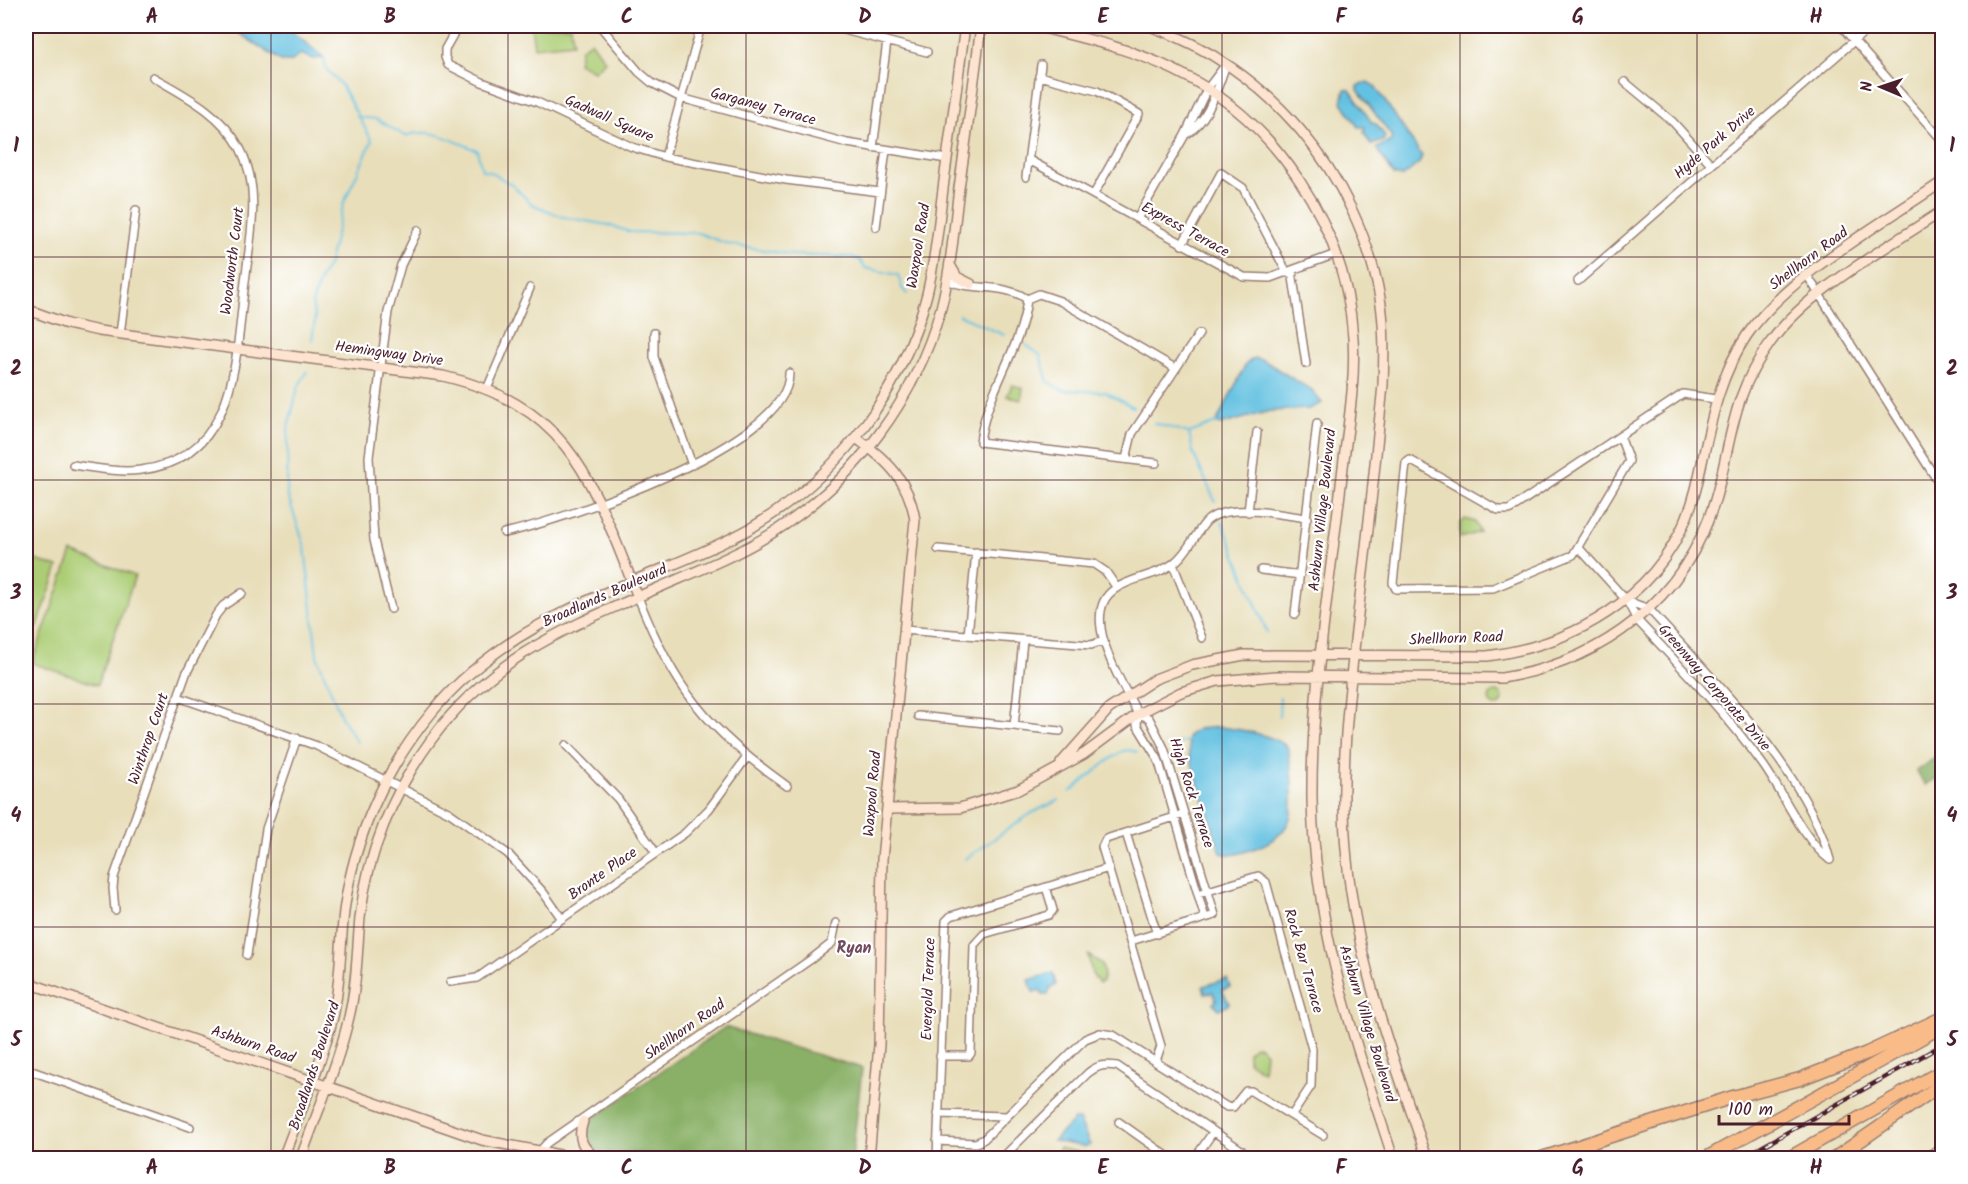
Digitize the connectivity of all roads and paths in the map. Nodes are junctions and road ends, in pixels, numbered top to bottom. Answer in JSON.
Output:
{"nodes":[{"id":1,"x":458,"y":26,"type":"edge"},
{"id":2,"x":600,"y":26,"type":"edge"},
{"id":3,"x":701,"y":26,"type":"edge"},
{"id":4,"x":829,"y":26,"type":"edge"},
{"id":5,"x":965,"y":26,"type":"edge"},
{"id":6,"x":981,"y":26,"type":"edge"},
{"id":7,"x":1035,"y":26,"type":"edge"},
{"id":8,"x":1149,"y":26,"type":"edge"},
{"id":9,"x":1841,"y":26,"type":"edge"},
{"id":10,"x":1871,"y":26,"type":"edge"},
{"id":11,"x":1854,"y":40,"type":"junction"},
{"id":12,"x":887,"y":42,"type":"junction"},
{"id":13,"x":927,"y":52,"type":"dead end"},
{"id":14,"x":1226,"y":63,"type":"junction"},
{"id":15,"x":1041,"y":65,"type":"dead end"},
{"id":16,"x":1039,"y":76,"type":"junction"},
{"id":17,"x":153,"y":77,"type":"dead end"},
{"id":18,"x":1625,"y":82,"type":"dead end"},
{"id":19,"x":1207,"y":89,"type":"junction"},
{"id":20,"x":1216,"y":94,"type":"junction"},
{"id":21,"x":681,"y":98,"type":"junction"},
{"id":22,"x":1185,"y":135,"type":"junction"},
{"id":23,"x":1942,"y":140,"type":"edge"},
{"id":24,"x":873,"y":148,"type":"junction"},
{"id":25,"x":886,"y":150,"type":"junction"},
{"id":26,"x":665,"y":157,"type":"junction"},
{"id":27,"x":947,"y":159,"type":"junction"},
{"id":28,"x":1029,"y":160,"type":"junction"},
{"id":29,"x":1711,"y":164,"type":"junction"},
{"id":30,"x":1026,"y":177,"type":"dead end"},
{"id":31,"x":1942,"y":182,"type":"edge"},
{"id":32,"x":880,"y":192,"type":"junction"},
{"id":33,"x":1094,"y":194,"type":"junction"},
{"id":34,"x":136,"y":210,"type":"dead end"},
{"id":35,"x":1942,"y":211,"type":"edge"},
{"id":36,"x":1137,"y":219,"type":"junction"},
{"id":37,"x":876,"y":227,"type":"dead end"},
{"id":38,"x":418,"y":230,"type":"dead end"},
{"id":39,"x":1182,"y":244,"type":"junction"},
{"id":40,"x":935,"y":247,"type":"junction"},
{"id":41,"x":1335,"y":255,"type":"junction"},
{"id":42,"x":949,"y":263,"type":"junction"},
{"id":43,"x":1289,"y":272,"type":"junction"},
{"id":44,"x":1807,"y":275,"type":"junction"},
{"id":45,"x":947,"y":280,"type":"junction"},
{"id":46,"x":1578,"y":281,"type":"dead end"},
{"id":47,"x":971,"y":284,"type":"junction"},
{"id":48,"x":530,"y":288,"type":"dead end"},
{"id":49,"x":1820,"y":294,"type":"junction"},
{"id":50,"x":1027,"y":299,"type":"junction"},
{"id":51,"x":26,"y":309,"type":"edge"},
{"id":52,"x":654,"y":333,"type":"dead end"},
{"id":53,"x":120,"y":334,"type":"junction"},
{"id":54,"x":1199,"y":334,"type":"dead end"},
{"id":55,"x":236,"y":349,"type":"junction"},
{"id":56,"x":1306,"y":364,"type":"dead end"},
{"id":57,"x":380,"y":368,"type":"junction"},
{"id":58,"x":1175,"y":368,"type":"junction"},
{"id":59,"x":789,"y":373,"type":"dead end"},
{"id":60,"x":487,"y":389,"type":"junction"},
{"id":61,"x":1715,"y":399,"type":"junction"},
{"id":62,"x":1317,"y":423,"type":"dead end"},
{"id":63,"x":1257,"y":432,"type":"dead end"},
{"id":64,"x":1620,"y":436,"type":"junction"},
{"id":65,"x":856,"y":438,"type":"junction"},
{"id":66,"x":870,"y":448,"type":"junction"},
{"id":67,"x":1126,"y":459,"type":"junction"},
{"id":68,"x":1156,"y":463,"type":"dead end"},
{"id":69,"x":73,"y":465,"type":"dead end"},
{"id":70,"x":692,"y":465,"type":"junction"},
{"id":71,"x":1942,"y":488,"type":"edge"},
{"id":72,"x":601,"y":502,"type":"junction"},
{"id":73,"x":1248,"y":512,"type":"junction"},
{"id":74,"x":1307,"y":518,"type":"junction"},
{"id":75,"x":504,"y":533,"type":"dead end"},
{"id":76,"x":1579,"y":548,"type":"junction"},
{"id":77,"x":938,"y":549,"type":"dead end"},
{"id":78,"x":976,"y":552,"type":"junction"},
{"id":79,"x":1173,"y":564,"type":"junction"},
{"id":80,"x":1260,"y":570,"type":"dead end"},
{"id":81,"x":1300,"y":575,"type":"junction"},
{"id":82,"x":632,"y":581,"type":"junction"},
{"id":83,"x":1117,"y":588,"type":"junction"},
{"id":84,"x":242,"y":593,"type":"dead end"},
{"id":85,"x":638,"y":597,"type":"junction"},
{"id":86,"x":1627,"y":600,"type":"junction"},
{"id":87,"x":391,"y":609,"type":"dead end"},
{"id":88,"x":1648,"y":609,"type":"junction"},
{"id":89,"x":1295,"y":614,"type":"dead end"},
{"id":90,"x":1637,"y":620,"type":"junction"},
{"id":91,"x":904,"y":630,"type":"junction"},
{"id":92,"x":968,"y":635,"type":"junction"},
{"id":93,"x":1202,"y":638,"type":"dead end"},
{"id":94,"x":1023,"y":641,"type":"junction"},
{"id":95,"x":1103,"y":641,"type":"junction"},
{"id":96,"x":1322,"y":656,"type":"junction"},
{"id":97,"x":1353,"y":657,"type":"junction"},
{"id":98,"x":1320,"y":676,"type":"junction"},
{"id":99,"x":1351,"y":677,"type":"junction"},
{"id":100,"x":1128,"y":695,"type":"junction"},
{"id":101,"x":178,"y":697,"type":"junction"},
{"id":102,"x":1138,"y":714,"type":"junction"},
{"id":103,"x":918,"y":717,"type":"dead end"},
{"id":104,"x":1014,"y":726,"type":"junction"},
{"id":105,"x":1060,"y":731,"type":"dead end"},
{"id":106,"x":297,"y":738,"type":"junction"},
{"id":107,"x":566,"y":744,"type":"dead end"},
{"id":108,"x":747,"y":757,"type":"junction"},
{"id":109,"x":1055,"y":769,"type":"junction"},
{"id":110,"x":386,"y":781,"type":"junction"},
{"id":111,"x":787,"y":786,"type":"dead end"},
{"id":112,"x":400,"y":788,"type":"junction"},
{"id":113,"x":887,"y":809,"type":"junction"},
{"id":114,"x":1184,"y":814,"type":"junction"},
{"id":115,"x":1175,"y":817,"type":"junction"},
{"id":116,"x":1126,"y":833,"type":"junction"},
{"id":117,"x":656,"y":853,"type":"junction"},
{"id":118,"x":1109,"y":868,"type":"junction"},
{"id":119,"x":1046,"y":887,"type":"junction"},
{"id":120,"x":1208,"y":891,"type":"junction"},
{"id":121,"x":1198,"y":894,"type":"junction"},
{"id":122,"x":115,"y":910,"type":"dead end"},
{"id":123,"x":1205,"y":918,"type":"junction"},
{"id":124,"x":562,"y":919,"type":"junction"},
{"id":125,"x":836,"y":922,"type":"dead end"},
{"id":126,"x":1156,"y":934,"type":"junction"},
{"id":127,"x":1131,"y":941,"type":"junction"},
{"id":128,"x":247,"y":955,"type":"dead end"},
{"id":129,"x":26,"y":982,"type":"edge"},
{"id":130,"x":450,"y":982,"type":"dead end"},
{"id":131,"x":1942,"y":1018,"type":"edge"},
{"id":132,"x":1942,"y":1026,"type":"edge"},
{"id":133,"x":940,"y":1056,"type":"junction"},
{"id":134,"x":1156,"y":1061,"type":"junction"},
{"id":135,"x":26,"y":1069,"type":"edge"},
{"id":136,"x":1942,"y":1071,"type":"edge"},
{"id":137,"x":310,"y":1081,"type":"junction"},
{"id":138,"x":1942,"y":1084,"type":"edge"},
{"id":139,"x":326,"y":1086,"type":"junction"},
{"id":140,"x":938,"y":1114,"type":"junction"},
{"id":141,"x":1292,"y":1115,"type":"junction"},
{"id":142,"x":1006,"y":1116,"type":"junction"},
{"id":143,"x":583,"y":1121,"type":"junction"},
{"id":144,"x":1119,"y":1122,"type":"dead end"},
{"id":145,"x":190,"y":1127,"type":"dead end"},
{"id":146,"x":1213,"y":1132,"type":"junction"},
{"id":147,"x":1323,"y":1135,"type":"dead end"},
{"id":148,"x":937,"y":1141,"type":"junction"},
{"id":149,"x":1940,"y":1148,"type":"edge"},
{"id":150,"x":539,"y":1152,"type":"junction"},
{"id":151,"x":1942,"y":1157,"type":"edge"},
{"id":152,"x":283,"y":1158,"type":"edge"},
{"id":153,"x":301,"y":1158,"type":"edge"},
{"id":154,"x":575,"y":1158,"type":"edge"},
{"id":155,"x":596,"y":1158,"type":"edge"},
{"id":156,"x":869,"y":1158,"type":"edge"},
{"id":157,"x":937,"y":1158,"type":"edge"},
{"id":158,"x":1002,"y":1158,"type":"edge"},
{"id":159,"x":1170,"y":1158,"type":"edge"},
{"id":160,"x":1195,"y":1158,"type":"edge"},
{"id":161,"x":1253,"y":1158,"type":"edge"},
{"id":162,"x":1393,"y":1158,"type":"edge"},
{"id":163,"x":1427,"y":1158,"type":"edge"},
{"id":164,"x":1542,"y":1158,"type":"edge"},
{"id":165,"x":1706,"y":1158,"type":"edge"},
{"id":166,"x":1789,"y":1158,"type":"edge"},
{"id":167,"x":1835,"y":1158,"type":"edge"},
{"id":168,"x":1925,"y":1158,"type":"edge"}],
"edges":[{"from":1,"to":26,"type":"street","name":"Gadwall Square"},
{"from":2,"to":21,"type":"street","name":"Garganey Terrace"},
{"from":3,"to":21,"type":"street"},
{"from":4,"to":12,"type":"street"},
{"from":5,"to":27,"type":"main road","name":"Waxpool Road"},
{"from":6,"to":42,"type":"main road","name":"Waxpool Road"},
{"from":7,"to":19,"type":"main road","name":"Ashburn Village Boulevard"},
{"from":8,"to":14,"type":"main road","name":"Ashburn Village Boulevard"},
{"from":9,"to":11,"type":"street"},
{"from":10,"to":11,"type":"street","name":"Hyde Park Drive"},
{"from":11,"to":23,"type":"street"},
{"from":11,"to":29,"type":"street","name":"Hyde Park Drive"},
{"from":12,"to":13,"type":"street"},
{"from":12,"to":24,"type":"street"},
{"from":14,"to":19,"type":"street"},
{"from":14,"to":20,"type":"street"},
{"from":14,"to":97,"type":"main road","name":"Ashburn Village Boulevard"},
{"from":15,"to":16,"type":"street"},
{"from":16,"to":28,"type":"street"},
{"from":16,"to":33,"type":"street"},
{"from":17,"to":55,"type":"street","name":"Woodworth Court"},
{"from":18,"to":29,"type":"street"},
{"from":19,"to":20,"type":"main road","name":"Ashburn Village Boulevard"},
{"from":19,"to":22,"type":"street"},
{"from":20,"to":22,"type":"street"},
{"from":20,"to":41,"type":"main road","name":"Ashburn Village Boulevard"},
{"from":21,"to":24,"type":"street","name":"Garganey Terrace"},
{"from":21,"to":26,"type":"street"},
{"from":22,"to":36,"type":"street"},
{"from":24,"to":25,"type":"street","name":"Garganey Terrace"},
{"from":25,"to":27,"type":"street","name":"Garganey Terrace"},
{"from":25,"to":32,"type":"street"},
{"from":26,"to":32,"type":"street","name":"Gadwall Square"},
{"from":27,"to":40,"type":"main road","name":"Waxpool Road"},
{"from":28,"to":30,"type":"street"},
{"from":28,"to":33,"type":"street","name":"Express Terrace"},
{"from":29,"to":46,"type":"street","name":"Hyde Park Drive"},
{"from":31,"to":44,"type":"main road","name":"Shellhorn Road"},
{"from":32,"to":37,"type":"street"},
{"from":33,"to":36,"type":"street","name":"Express Terrace"},
{"from":34,"to":53,"type":"street"},
{"from":35,"to":49,"type":"main road","name":"Shellhorn Road"},
{"from":36,"to":39,"type":"street","name":"Express Terrace"},
{"from":38,"to":57,"type":"street"},
{"from":39,"to":43,"type":"street","name":"Express Terrace"},
{"from":39,"to":43,"type":"street"},
{"from":40,"to":45,"type":"main road"},
{"from":40,"to":65,"type":"main road","name":"Waxpool Road"},
{"from":41,"to":43,"type":"street","name":"Express Terrace"},
{"from":41,"to":96,"type":"main road","name":"Ashburn Village Boulevard"},
{"from":42,"to":45,"type":"main road","name":"Waxpool Road"},
{"from":42,"to":47,"type":"main road"},
{"from":43,"to":56,"type":"street"},
{"from":44,"to":49,"type":"street"},
{"from":44,"to":61,"type":"main road","name":"Shellhorn Road"},
{"from":45,"to":47,"type":"street"},
{"from":45,"to":66,"type":"main road","name":"Waxpool Road"},
{"from":47,"to":50,"type":"street"},
{"from":48,"to":60,"type":"street"},
{"from":49,"to":71,"type":"street"},
{"from":49,"to":88,"type":"main road","name":"Shellhorn Road"},
{"from":50,"to":58,"type":"street"},
{"from":50,"to":67,"type":"street"},
{"from":51,"to":53,"type":"main road","name":"Hemingway Drive"},
{"from":52,"to":70,"type":"street"},
{"from":53,"to":55,"type":"main road","name":"Hemingway Drive"},
{"from":54,"to":58,"type":"street"},
{"from":55,"to":57,"type":"main road","name":"Hemingway Drive"},
{"from":55,"to":69,"type":"street","name":"Woodworth Court"},
{"from":57,"to":60,"type":"main road","name":"Hemingway Drive"},
{"from":57,"to":87,"type":"street"},
{"from":58,"to":67,"type":"street"},
{"from":59,"to":70,"type":"street"},
{"from":60,"to":72,"type":"main road","name":"Hemingway Drive"},
{"from":61,"to":64,"type":"street"},
{"from":61,"to":86,"type":"main road","name":"Shellhorn Road"},
{"from":62,"to":74,"type":"street"},
{"from":63,"to":73,"type":"street"},
{"from":64,"to":76,"type":"street"},
{"from":64,"to":76,"type":"street"},
{"from":65,"to":66,"type":"main road","name":"Waxpool Road"},
{"from":65,"to":82,"type":"main road","name":"Broadlands Boulevard"},
{"from":66,"to":85,"type":"main road","name":"Broadlands Boulevard"},
{"from":66,"to":91,"type":"main road","name":"Waxpool Road"},
{"from":67,"to":68,"type":"street"},
{"from":70,"to":72,"type":"street"},
{"from":72,"to":75,"type":"street"},
{"from":72,"to":82,"type":"main road","name":"Hemingway Drive"},
{"from":73,"to":74,"type":"street"},
{"from":73,"to":79,"type":"street"},
{"from":74,"to":81,"type":"street"},
{"from":76,"to":86,"type":"street"},
{"from":77,"to":78,"type":"street"},
{"from":78,"to":83,"type":"street"},
{"from":78,"to":92,"type":"street"},
{"from":79,"to":83,"type":"street"},
{"from":79,"to":93,"type":"street"},
{"from":80,"to":81,"type":"street"},
{"from":81,"to":89,"type":"street"},
{"from":82,"to":85,"type":"main road","name":"Hemingway Drive"},
{"from":82,"to":110,"type":"main road","name":"Broadlands Boulevard"},
{"from":83,"to":95,"type":"street"},
{"from":84,"to":101,"type":"street","name":"Winthrop Court"},
{"from":85,"to":108,"type":"street"},
{"from":85,"to":112,"type":"main road","name":"Broadlands Boulevard"},
{"from":86,"to":88,"type":"street"},
{"from":86,"to":90,"type":"street","name":"Greenway Corporate Drive"},
{"from":86,"to":97,"type":"main road","name":"Shellhorn Road"},
{"from":88,"to":90,"type":"main road","name":"Shellhorn Road"},
{"from":88,"to":90,"type":"street","name":"Greenway Corporate Drive"},
{"from":90,"to":99,"type":"main road","name":"Shellhorn Road"},
{"from":91,"to":92,"type":"street"},
{"from":91,"to":113,"type":"main road","name":"Waxpool Road"},
{"from":92,"to":94,"type":"street"},
{"from":94,"to":95,"type":"street"},
{"from":94,"to":104,"type":"street"},
{"from":95,"to":100,"type":"street"},
{"from":96,"to":97,"type":"main road","name":"Shellhorn Road"},
{"from":96,"to":98,"type":"main road","name":"Ashburn Village Boulevard"},
{"from":96,"to":100,"type":"main road","name":"Shellhorn Road"},
{"from":97,"to":99,"type":"main road","name":"Ashburn Village Boulevard"},
{"from":98,"to":99,"type":"main road","name":"Shellhorn Road"},
{"from":98,"to":102,"type":"main road","name":"Shellhorn Road"},
{"from":98,"to":162,"type":"main road","name":"Ashburn Village Boulevard"},
{"from":99,"to":163,"type":"main road","name":"Ashburn Village Boulevard"},
{"from":100,"to":102,"type":"street"},
{"from":100,"to":109,"type":"main road","name":"Shellhorn Road"},
{"from":101,"to":106,"type":"street"},
{"from":101,"to":122,"type":"street","name":"Winthrop Court"},
{"from":102,"to":109,"type":"main road","name":"Shellhorn Road"},
{"from":102,"to":114,"type":"street","name":"High Rock Terrace"},
{"from":102,"to":115,"type":"street","name":"High Rock Terrace"},
{"from":103,"to":104,"type":"street"},
{"from":104,"to":105,"type":"street"},
{"from":106,"to":110,"type":"street"},
{"from":106,"to":128,"type":"street"},
{"from":107,"to":117,"type":"street"},
{"from":108,"to":111,"type":"street"},
{"from":108,"to":117,"type":"street","name":"Bronte Place"},
{"from":109,"to":113,"type":"main road","name":"Shellhorn Road"},
{"from":110,"to":112,"type":"street"},
{"from":110,"to":137,"type":"main road","name":"Broadlands Boulevard"},
{"from":112,"to":124,"type":"street"},
{"from":112,"to":139,"type":"main road","name":"Broadlands Boulevard"},
{"from":113,"to":156,"type":"main road","name":"Waxpool Road"},
{"from":114,"to":115,"type":"street"},
{"from":114,"to":120,"type":"street","name":"High Rock Terrace"},
{"from":115,"to":116,"type":"street"},
{"from":115,"to":121,"type":"street","name":"High Rock Terrace"},
{"from":116,"to":118,"type":"street"},
{"from":116,"to":126,"type":"street"},
{"from":117,"to":124,"type":"street","name":"Bronte Place"},
{"from":118,"to":119,"type":"street","name":"Evergold Terrace"},
{"from":118,"to":127,"type":"street"},
{"from":119,"to":133,"type":"street","name":"Evergold Terrace"},
{"from":119,"to":133,"type":"street"},
{"from":120,"to":121,"type":"street","name":"Rock Bar Terrace"},
{"from":120,"to":123,"type":"street","name":"High Rock Terrace"},
{"from":120,"to":141,"type":"street","name":"Rock Bar Terrace"},
{"from":121,"to":123,"type":"street","name":"High Rock Terrace"},
{"from":123,"to":126,"type":"street"},
{"from":124,"to":130,"type":"street","name":"Bronte Place"},
{"from":125,"to":143,"type":"street","name":"Shellhorn Road"},
{"from":126,"to":127,"type":"street"},
{"from":127,"to":134,"type":"street"},
{"from":129,"to":137,"type":"main road","name":"Ashburn Road"},
{"from":131,"to":164,"type":"highway"},
{"from":132,"to":165,"type":"highway"},
{"from":133,"to":140,"type":"street","name":"Evergold Terrace"},
{"from":134,"to":141,"type":"street"},
{"from":134,"to":142,"type":"street"},
{"from":135,"to":145,"type":"street"},
{"from":136,"to":166,"type":"highway"},
{"from":137,"to":139,"type":"main road","name":"Ashburn Road"},
{"from":137,"to":152,"type":"main road","name":"Broadlands Boulevard"},
{"from":138,"to":167,"type":"highway"},
{"from":139,"to":150,"type":"main road","name":"Ashburn Road"},
{"from":139,"to":153,"type":"main road","name":"Broadlands Boulevard"},
{"from":140,"to":142,"type":"street"},
{"from":140,"to":148,"type":"street","name":"Evergold Terrace"},
{"from":141,"to":147,"type":"street"},
{"from":142,"to":148,"type":"street"},
{"from":143,"to":150,"type":"street","name":"Shellhorn Road"},
{"from":143,"to":155,"type":"main road"},
{"from":144,"to":159,"type":"street"},
{"from":146,"to":158,"type":"street"},
{"from":146,"to":160,"type":"street"},
{"from":146,"to":161,"type":"street"},
{"from":148,"to":157,"type":"street","name":"Evergold Terrace"},
{"from":149,"to":151,"type":"street"},
{"from":149,"to":168,"type":"street"},
{"from":150,"to":154,"type":"main road","name":"Ashburn Road"}]}
